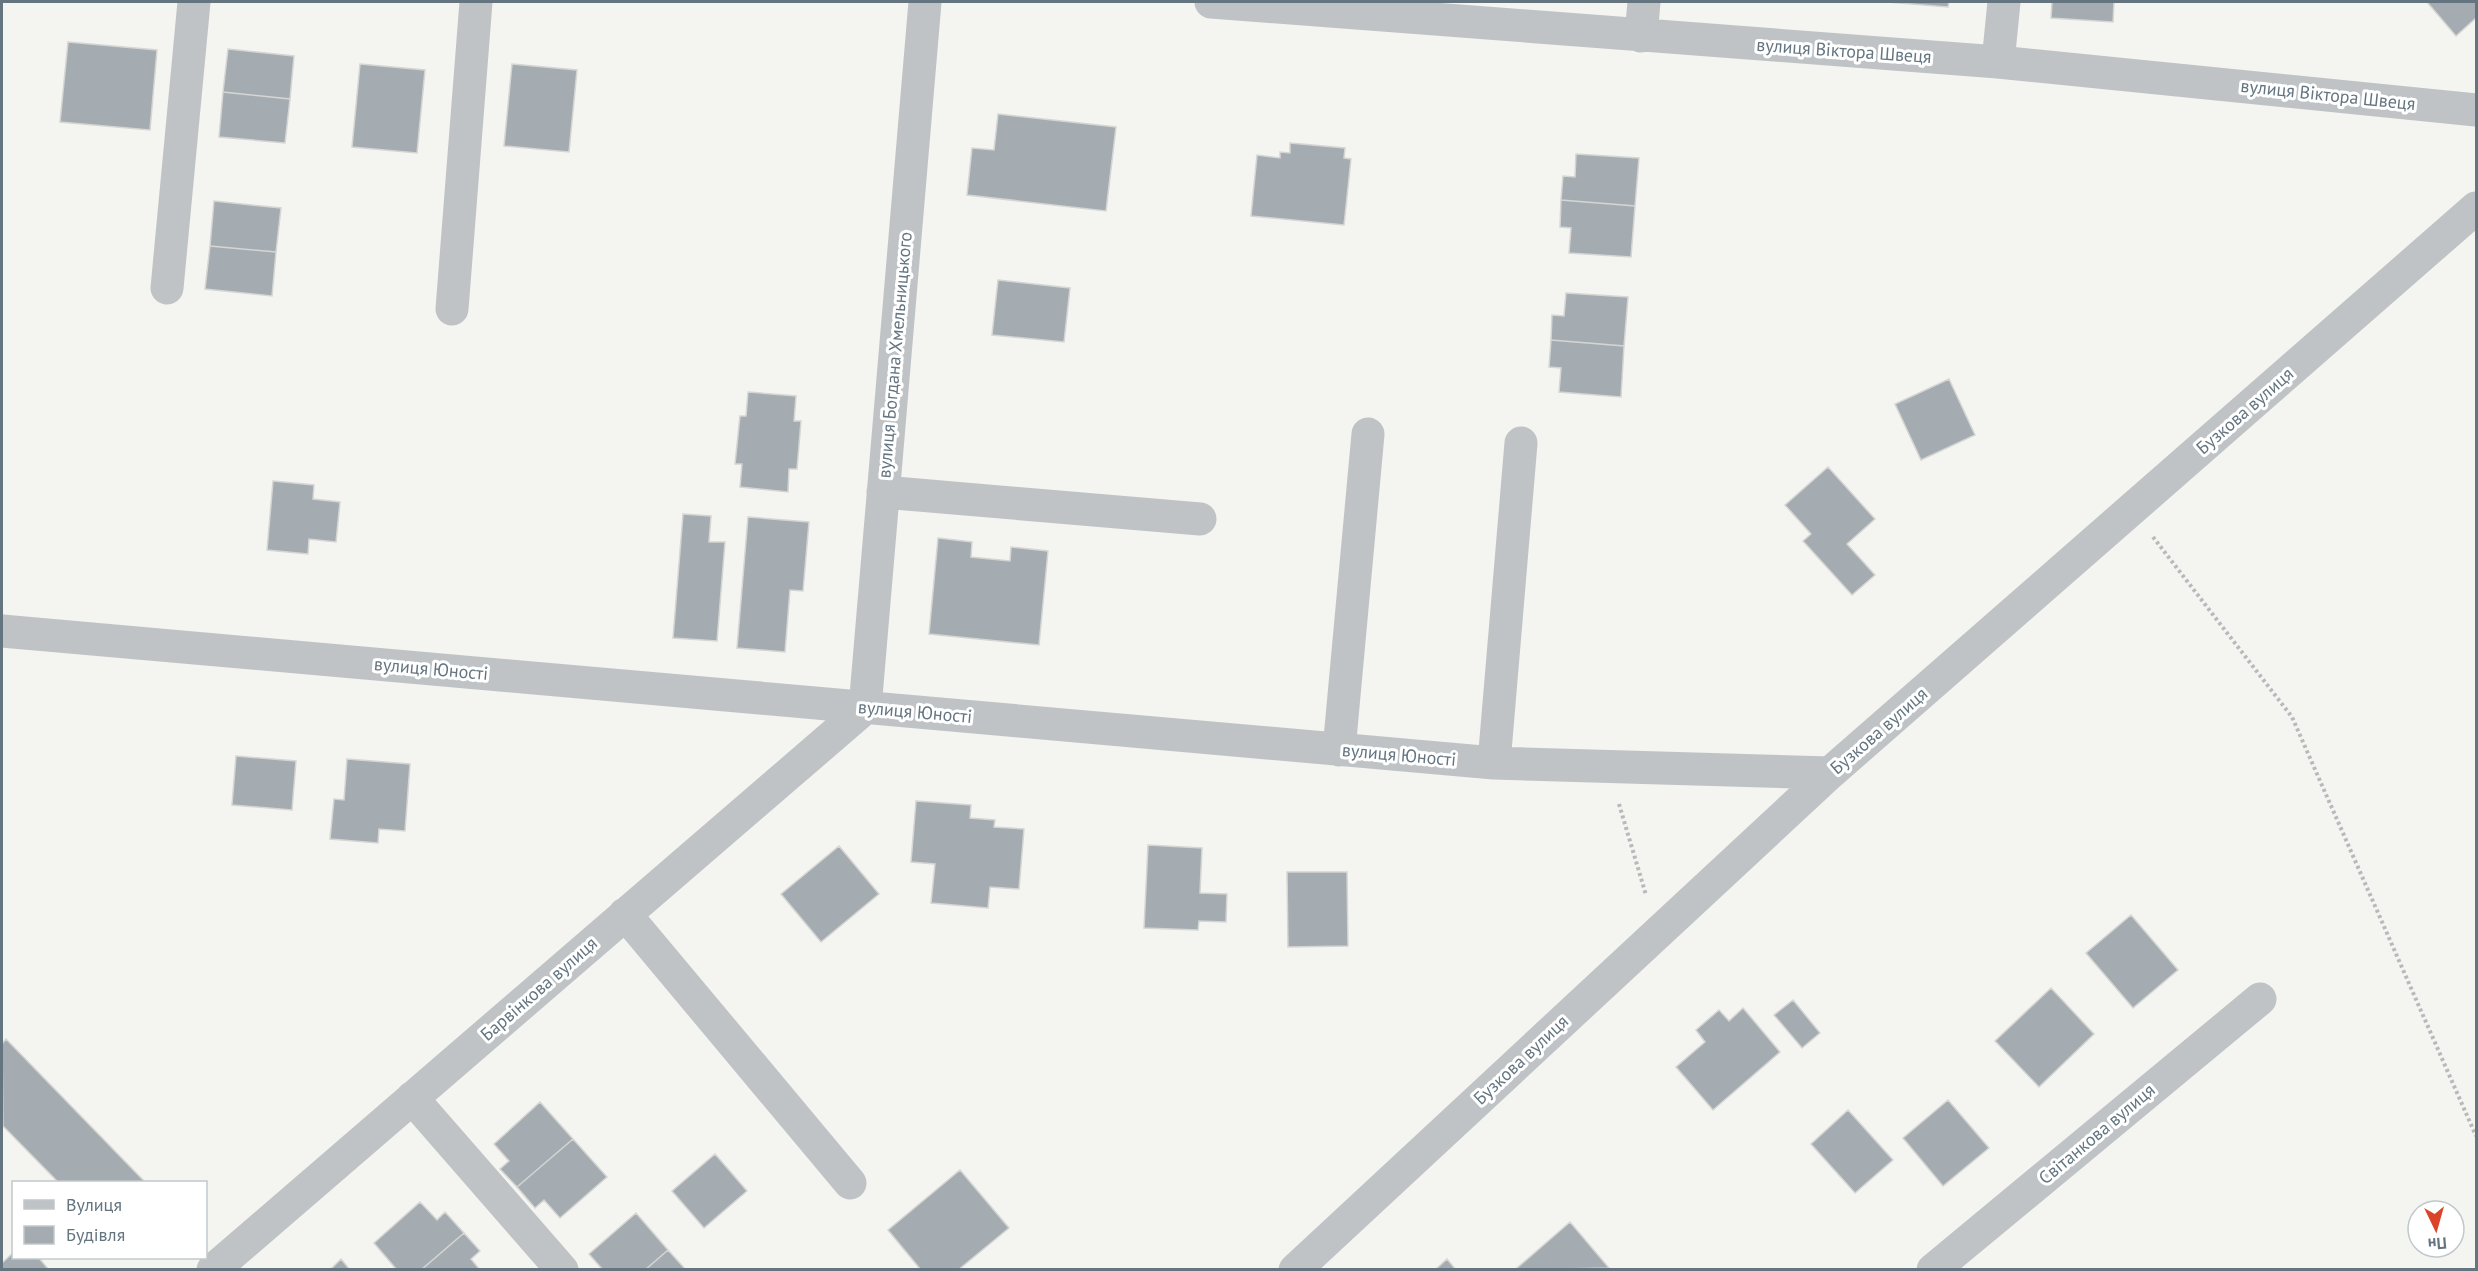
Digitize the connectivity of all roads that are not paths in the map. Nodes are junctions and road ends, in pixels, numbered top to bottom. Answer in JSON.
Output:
{"nodes":[{"id":1,"x":194,"y":2,"type":"edge"},
{"id":2,"x":476,"y":2,"type":"edge"},
{"id":3,"x":925,"y":2,"type":"edge"},
{"id":4,"x":1211,"y":2,"type":"edge"},
{"id":5,"x":1644,"y":2,"type":"edge"},
{"id":6,"x":2004,"y":2,"type":"edge"},
{"id":7,"x":1282,"y":4,"type":"edge"},
{"id":8,"x":1641,"y":36,"type":"junction"},
{"id":9,"x":1998,"y":62,"type":"junction"},
{"id":10,"x":2476,"y":112,"type":"edge"},
{"id":11,"x":2476,"y":208,"type":"edge"},
{"id":12,"x":167,"y":288,"type":"dead end"},
{"id":13,"x":452,"y":309,"type":"dead end"},
{"id":14,"x":1368,"y":434,"type":"dead end"},
{"id":15,"x":1521,"y":443,"type":"dead end"},
{"id":16,"x":883,"y":492,"type":"junction"},
{"id":17,"x":1200,"y":519,"type":"dead end"},
{"id":18,"x":2,"y":631,"type":"edge"},
{"id":19,"x":865,"y":708,"type":"junction"},
{"id":20,"x":1339,"y":750,"type":"junction"},
{"id":21,"x":1494,"y":764,"type":"junction"},
{"id":22,"x":1830,"y":773,"type":"junction"},
{"id":23,"x":625,"y":914,"type":"junction"},
{"id":24,"x":2260,"y":999,"type":"dead end"},
{"id":25,"x":412,"y":1098,"type":"junction"},
{"id":26,"x":850,"y":1183,"type":"dead end"},
{"id":27,"x":213,"y":1269,"type":"edge"},
{"id":28,"x":562,"y":1269,"type":"edge"},
{"id":29,"x":1295,"y":1269,"type":"edge"},
{"id":30,"x":1934,"y":1269,"type":"edge"}],
"edges":[{"from":1,"to":12,"type":"street"},
{"from":2,"to":13,"type":"street"},
{"from":3,"to":16,"type":"street","name":"вулиця Богдана Хмельницького"},
{"from":4,"to":7,"type":"street","name":"вулиця Віктора Швеця"},
{"from":5,"to":8,"type":"street"},
{"from":6,"to":9,"type":"street"},
{"from":7,"to":8,"type":"street","name":"вулиця Віктора Швеця"},
{"from":8,"to":9,"type":"street","name":"вулиця Віктора Швеця"},
{"from":9,"to":10,"type":"street","name":"вулиця Віктора Швеця"},
{"from":11,"to":22,"type":"street","name":"Бузкова вулиця"},
{"from":14,"to":20,"type":"street"},
{"from":15,"to":21,"type":"street"},
{"from":16,"to":17,"type":"street"},
{"from":16,"to":19,"type":"street","name":"вулиця Богдана Хмельницького"},
{"from":18,"to":19,"type":"street","name":"вулиця Юності"},
{"from":19,"to":20,"type":"street","name":"вулиця Юності"},
{"from":19,"to":23,"type":"street","name":"Барвінкова вулиця"},
{"from":20,"to":21,"type":"street","name":"вулиця Юності"},
{"from":21,"to":22,"type":"street","name":"вулиця Юності"},
{"from":22,"to":29,"type":"street","name":"Бузкова вулиця"},
{"from":23,"to":25,"type":"street","name":"Барвінкова вулиця"},
{"from":23,"to":26,"type":"street"},
{"from":24,"to":30,"type":"street","name":"Світанкова вулиця"},
{"from":25,"to":27,"type":"street","name":"Барвінкова вулиця"},
{"from":25,"to":28,"type":"street"}]}
